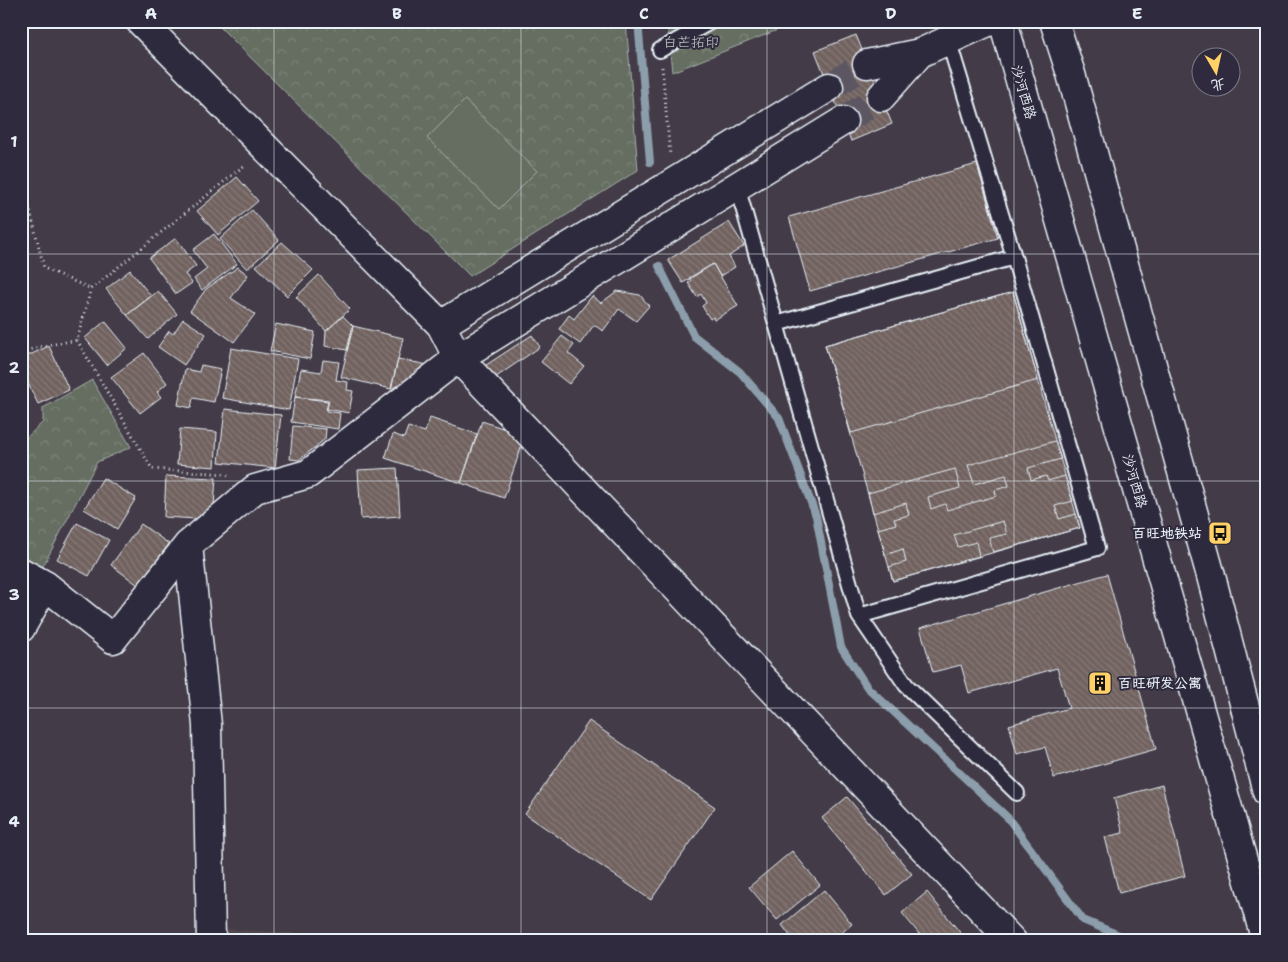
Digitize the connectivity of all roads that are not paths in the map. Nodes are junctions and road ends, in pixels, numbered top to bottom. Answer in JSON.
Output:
{"nodes":[{"id":1,"x":140,"y":21,"type":"edge"},
{"id":2,"x":712,"y":21,"type":"edge"},
{"id":3,"x":990,"y":21,"type":"edge"},
{"id":4,"x":1003,"y":21,"type":"edge"},
{"id":5,"x":1054,"y":21,"type":"edge"},
{"id":6,"x":948,"y":39,"type":"junction"},
{"id":7,"x":660,"y":50,"type":"road end"},
{"id":8,"x":920,"y":53,"type":"junction"},
{"id":9,"x":867,"y":64,"type":"tunnel mouth"},
{"id":10,"x":830,"y":87,"type":"tunnel mouth"},
{"id":11,"x":881,"y":97,"type":"tunnel mouth"},
{"id":12,"x":843,"y":120,"type":"tunnel mouth"},
{"id":13,"x":737,"y":186,"type":"junction"},
{"id":14,"x":1014,"y":257,"type":"junction"},
{"id":15,"x":776,"y":324,"type":"junction"},
{"id":16,"x":441,"y":325,"type":"junction"},
{"id":17,"x":458,"y":358,"type":"junction"},
{"id":18,"x":188,"y":545,"type":"junction"},
{"id":19,"x":21,"y":572,"type":"edge"},
{"id":20,"x":45,"y":585,"type":"junction"},
{"id":21,"x":859,"y":616,"type":"junction"},
{"id":22,"x":21,"y":628,"type":"edge"},
{"id":23,"x":1267,"y":792,"type":"edge"},
{"id":24,"x":1017,"y":793,"type":"dead end"},
{"id":25,"x":212,"y":941,"type":"edge"},
{"id":26,"x":1012,"y":941,"type":"edge"},
{"id":27,"x":1266,"y":941,"type":"edge"}],
"edges":[{"from":1,"to":16,"type":"street"},
{"from":2,"to":7,"type":"lane"},
{"from":3,"to":6,"type":"street"},
{"from":4,"to":27,"type":"street","name":"沙河西路"},
{"from":5,"to":23,"type":"street"},
{"from":6,"to":8,"type":"street"},
{"from":6,"to":14,"type":"lane"},
{"from":8,"to":9,"type":"street"},
{"from":8,"to":11,"type":"street"},
{"from":10,"to":16,"type":"street"},
{"from":12,"to":13,"type":"street"},
{"from":13,"to":15,"type":"lane"},
{"from":13,"to":17,"type":"street"},
{"from":14,"to":15,"type":"lane"},
{"from":14,"to":21,"type":"lane"},
{"from":15,"to":21,"type":"lane"},
{"from":16,"to":17,"type":"street"},
{"from":17,"to":18,"type":"street"},
{"from":17,"to":26,"type":"street"},
{"from":18,"to":20,"type":"street"},
{"from":18,"to":25,"type":"street"},
{"from":19,"to":20,"type":"street"},
{"from":20,"to":22,"type":"street"},
{"from":21,"to":24,"type":"lane"}]}
